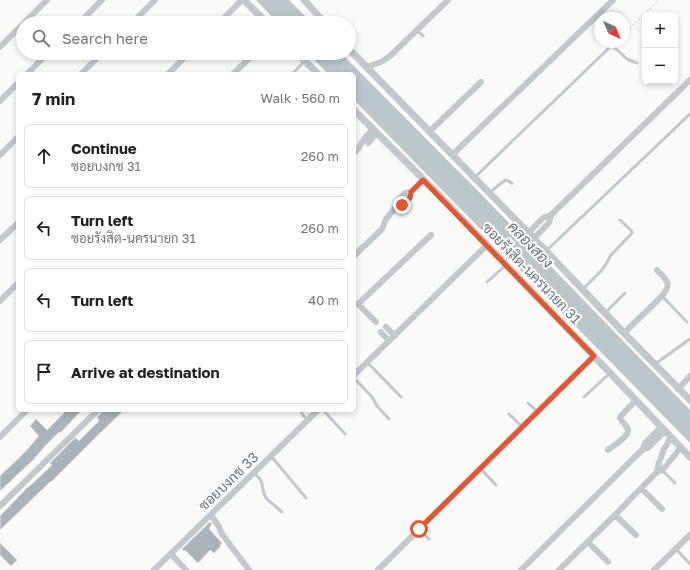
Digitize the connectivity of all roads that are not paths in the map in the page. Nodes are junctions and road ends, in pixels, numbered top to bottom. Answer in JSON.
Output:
{"nodes":[{"id":1,"x":47,"y":0,"type":"edge"},
{"id":2,"x":102,"y":0,"type":"edge"},
{"id":3,"x":155,"y":0,"type":"edge"},
{"id":4,"x":243,"y":0,"type":"edge"},
{"id":5,"x":448,"y":0,"type":"edge"},
{"id":6,"x":613,"y":0,"type":"edge"},
{"id":7,"x":306,"y":1,"type":"edge"},
{"id":8,"x":32,"y":16,"type":"edge"},
{"id":9,"x":86,"y":16,"type":"edge"},
{"id":10,"x":139,"y":16,"type":"edge"},
{"id":11,"x":226,"y":16,"type":"edge"},
{"id":12,"x":259,"y":16,"type":"edge"},
{"id":13,"x":319,"y":16,"type":"edge"},
{"id":14,"x":417,"y":30,"type":"junction"},
{"id":15,"x":16,"y":32,"type":"edge"},
{"id":16,"x":423,"y":36,"type":"dead end"},
{"id":17,"x":0,"y":47,"type":"edge"},
{"id":18,"x":356,"y":56,"type":"edge"},
{"id":19,"x":41,"y":60,"type":"edge"},
{"id":20,"x":95,"y":60,"type":"edge"},
{"id":21,"x":182,"y":60,"type":"edge"},
{"id":22,"x":247,"y":60,"type":"edge"},
{"id":23,"x":305,"y":61,"type":"joint"},
{"id":24,"x":637,"y":63,"type":"dead end"},
{"id":25,"x":366,"y":67,"type":"junction"},
{"id":26,"x":29,"y":72,"type":"edge"},
{"id":27,"x":83,"y":72,"type":"edge"},
{"id":28,"x":170,"y":72,"type":"edge"},
{"id":29,"x":235,"y":72,"type":"edge"},
{"id":30,"x":294,"y":72,"type":"edge"},
{"id":31,"x":316,"y":72,"type":"edge"},
{"id":32,"x":690,"y":80,"type":"edge"},
{"id":33,"x":481,"y":82,"type":"dead end"},
{"id":34,"x":16,"y":85,"type":"edge"},
{"id":35,"x":0,"y":101,"type":"edge"},
{"id":36,"x":356,"y":112,"type":"edge"},
{"id":37,"x":690,"y":114,"type":"edge"},
{"id":38,"x":375,"y":131,"type":"junction"},
{"id":39,"x":430,"y":131,"type":"junction"},
{"id":40,"x":16,"y":139,"type":"edge"},
{"id":41,"x":356,"y":151,"type":"edge"},
{"id":42,"x":0,"y":155,"type":"edge"},
{"id":43,"x":452,"y":155,"type":"junction"},
{"id":44,"x":474,"y":178,"type":"junction"},
{"id":45,"x":423,"y":180,"type":"junction"},
{"id":46,"x":512,"y":183,"type":"dead end"},
{"id":47,"x":489,"y":193,"type":"junction"},
{"id":48,"x":551,"y":215,"type":"junction"},
{"id":49,"x":620,"y":220,"type":"dead end"},
{"id":50,"x":16,"y":224,"type":"edge"},
{"id":51,"x":528,"y":233,"type":"junction"},
{"id":52,"x":431,"y":235,"type":"dead end"},
{"id":53,"x":534,"y":238,"type":"junction"},
{"id":54,"x":0,"y":240,"type":"edge"},
{"id":55,"x":487,"y":245,"type":"junction"},
{"id":56,"x":546,"y":251,"type":"junction"},
{"id":57,"x":356,"y":254,"type":"edge"},
{"id":58,"x":506,"y":265,"type":"junction"},
{"id":59,"x":656,"y":270,"type":"dead end"},
{"id":60,"x":487,"y":282,"type":"dead end"},
{"id":61,"x":16,"y":285,"type":"edge"},
{"id":62,"x":582,"y":289,"type":"junction"},
{"id":63,"x":625,"y":293,"type":"dead end"},
{"id":64,"x":662,"y":296,"type":"junction"},
{"id":65,"x":0,"y":301,"type":"edge"},
{"id":66,"x":356,"y":306,"type":"edge"},
{"id":67,"x":605,"y":313,"type":"junction"},
{"id":68,"x":687,"y":322,"type":"dead end"},
{"id":69,"x":380,"y":326,"type":"junction"},
{"id":70,"x":624,"y":333,"type":"junction"},
{"id":71,"x":395,"y":336,"type":"junction"},
{"id":72,"x":690,"y":339,"type":"edge"},
{"id":73,"x":389,"y":341,"type":"junction"},
{"id":74,"x":594,"y":356,"type":"junction"},
{"id":75,"x":367,"y":362,"type":"junction"},
{"id":76,"x":655,"y":364,"type":"junction"},
{"id":77,"x":356,"y":373,"type":"edge"},
{"id":78,"x":610,"y":373,"type":"junction"},
{"id":79,"x":690,"y":376,"type":"edge"},
{"id":80,"x":356,"y":380,"type":"edge"},
{"id":81,"x":678,"y":389,"type":"junction"},
{"id":82,"x":401,"y":397,"type":"dead end"},
{"id":83,"x":584,"y":397,"type":"dead end"},
{"id":84,"x":636,"y":400,"type":"junction"},
{"id":85,"x":690,"y":400,"type":"edge"},
{"id":86,"x":528,"y":403,"type":"dead end"},
{"id":87,"x":25,"y":412,"type":"edge"},
{"id":88,"x":96,"y":412,"type":"edge"},
{"id":89,"x":301,"y":412,"type":"edge"},
{"id":90,"x":316,"y":412,"type":"edge"},
{"id":91,"x":325,"y":412,"type":"edge"},
{"id":92,"x":538,"y":412,"type":"junction"},
{"id":93,"x":509,"y":414,"type":"dead end"},
{"id":94,"x":389,"y":419,"type":"dead end"},
{"id":95,"x":307,"y":420,"type":"junction"},
{"id":96,"x":522,"y":427,"type":"junction"},
{"id":97,"x":663,"y":429,"type":"junction"},
{"id":98,"x":345,"y":434,"type":"dead end"},
{"id":99,"x":0,"y":437,"type":"edge"},
{"id":100,"x":671,"y":437,"type":"junction"},
{"id":101,"x":681,"y":447,"type":"junction"},
{"id":102,"x":608,"y":450,"type":"dead end"},
{"id":103,"x":270,"y":456,"type":"junction"},
{"id":104,"x":690,"y":457,"type":"edge"},
{"id":105,"x":663,"y":463,"type":"junction"},
{"id":106,"x":480,"y":468,"type":"junction"},
{"id":107,"x":254,"y":473,"type":"junction"},
{"id":108,"x":675,"y":482,"type":"dead end"},
{"id":109,"x":496,"y":484,"type":"dead end"},
{"id":110,"x":642,"y":488,"type":"junction"},
{"id":111,"x":306,"y":498,"type":"dead end"},
{"id":112,"x":0,"y":506,"type":"edge"},
{"id":113,"x":662,"y":509,"type":"dead end"},
{"id":114,"x":282,"y":512,"type":"dead end"},
{"id":115,"x":211,"y":515,"type":"junction"},
{"id":116,"x":615,"y":515,"type":"junction"},
{"id":117,"x":419,"y":529,"type":"junction"},
{"id":118,"x":636,"y":535,"type":"dead end"},
{"id":119,"x":690,"y":535,"type":"edge"},
{"id":120,"x":429,"y":539,"type":"dead end"},
{"id":121,"x":588,"y":542,"type":"junction"},
{"id":122,"x":676,"y":549,"type":"junction"},
{"id":123,"x":171,"y":554,"type":"junction"},
{"id":124,"x":608,"y":562,"type":"dead end"},
{"id":125,"x":690,"y":564,"type":"edge"},
{"id":126,"x":561,"y":569,"type":"edge"},
{"id":127,"x":154,"y":570,"type":"edge"},
{"id":128,"x":186,"y":570,"type":"edge"},
{"id":129,"x":249,"y":570,"type":"edge"},
{"id":130,"x":378,"y":570,"type":"edge"},
{"id":131,"x":521,"y":570,"type":"edge"},
{"id":132,"x":654,"y":570,"type":"edge"}],
"edges":[{"from":1,"to":8,"type":"street"},
{"from":2,"to":9,"type":"street"},
{"from":3,"to":10,"type":"street"},
{"from":4,"to":11,"type":"street"},
{"from":4,"to":12,"type":"street"},
{"from":5,"to":14,"type":"street"},
{"from":6,"to":43,"type":"street"},
{"from":7,"to":13,"type":"street"},
{"from":14,"to":16,"type":"lane"},
{"from":14,"to":25,"type":"street"},
{"from":15,"to":17,"type":"street"},
{"from":18,"to":25,"type":"street"},
{"from":19,"to":26,"type":"street"},
{"from":20,"to":27,"type":"street"},
{"from":21,"to":28,"type":"street"},
{"from":22,"to":29,"type":"street"},
{"from":23,"to":30,"type":"lane"},
{"from":23,"to":31,"type":"street"},
{"from":24,"to":44,"type":"lane"},
{"from":25,"to":39,"type":"street"},
{"from":32,"to":48,"type":"street"},
{"from":33,"to":39,"type":"street"},
{"from":34,"to":35,"type":"street"},
{"from":36,"to":38,"type":"street","name":"ซอยรังสิต-นครนายก 31"},
{"from":37,"to":56,"type":"lane"},
{"from":38,"to":41,"type":"street"},
{"from":38,"to":45,"type":"street","name":"ซอยรังสิต-นครนายก 31"},
{"from":39,"to":43,"type":"street"},
{"from":40,"to":42,"type":"street"},
{"from":43,"to":44,"type":"street"},
{"from":44,"to":47,"type":"street"},
{"from":45,"to":55,"type":"street","name":"ซอยรังสิต-นครนายก 31"},
{"from":45,"to":57,"type":"street"},
{"from":46,"to":47,"type":"lane"},
{"from":47,"to":51,"type":"street"},
{"from":48,"to":51,"type":"street"},
{"from":48,"to":53,"type":"street"},
{"from":49,"to":62,"type":"lane"},
{"from":50,"to":54,"type":"street"},
{"from":51,"to":53,"type":"street"},
{"from":52,"to":66,"type":"street"},
{"from":53,"to":56,"type":"street"},
{"from":55,"to":58,"type":"street","name":"ซอยรังสิต-นครนายก 31"},
{"from":55,"to":71,"type":"street"},
{"from":56,"to":62,"type":"street"},
{"from":58,"to":60,"type":"lane"},
{"from":58,"to":74,"type":"street","name":"ซอยรังสิต-นครนายก 31"},
{"from":59,"to":64,"type":"street"},
{"from":61,"to":65,"type":"street"},
{"from":62,"to":67,"type":"street"},
{"from":63,"to":67,"type":"lane"},
{"from":64,"to":68,"type":"lane"},
{"from":64,"to":70,"type":"street"},
{"from":66,"to":69,"type":"street"},
{"from":67,"to":70,"type":"street"},
{"from":69,"to":71,"type":"street"},
{"from":69,"to":73,"type":"street"},
{"from":70,"to":76,"type":"street"},
{"from":71,"to":73,"type":"street"},
{"from":72,"to":76,"type":"lane"},
{"from":73,"to":75,"type":"street"},
{"from":74,"to":78,"type":"street","name":"ซอยรังสิต-นครนายก 31"},
{"from":74,"to":92,"type":"street"},
{"from":75,"to":77,"type":"street"},
{"from":75,"to":82,"type":"lane"},
{"from":76,"to":81,"type":"street"},
{"from":78,"to":83,"type":"lane"},
{"from":78,"to":84,"type":"street","name":"ซอยรังสิต-นครนายก 31"},
{"from":79,"to":81,"type":"street"},
{"from":80,"to":94,"type":"lane"},
{"from":81,"to":85,"type":"street"},
{"from":84,"to":97,"type":"street","name":"ซอยรังสิต-นครนายก 31"},
{"from":84,"to":102,"type":"street"},
{"from":86,"to":92,"type":"lane"},
{"from":87,"to":99,"type":"street"},
{"from":88,"to":112,"type":"street"},
{"from":89,"to":95,"type":"lane"},
{"from":90,"to":95,"type":"street","name":"ซอยบงกช 33"},
{"from":91,"to":98,"type":"lane"},
{"from":92,"to":96,"type":"street"},
{"from":93,"to":96,"type":"lane"},
{"from":95,"to":103,"type":"street","name":"ซอยบงกช 33"},
{"from":96,"to":106,"type":"street"},
{"from":97,"to":100,"type":"street","name":"ซอยรังสิต-นครนายก 31"},
{"from":97,"to":131,"type":"street"},
{"from":100,"to":101,"type":"street","name":"ซอยรังสิต-นครนายก 31"},
{"from":100,"to":105,"type":"street"},
{"from":101,"to":104,"type":"street","name":"ซอยรังสิต-นครนายก 31"},
{"from":101,"to":105,"type":"street"},
{"from":103,"to":107,"type":"street","name":"ซอยบงกช 33"},
{"from":103,"to":111,"type":"lane"},
{"from":105,"to":108,"type":"lane"},
{"from":105,"to":110,"type":"street"},
{"from":106,"to":109,"type":"lane"},
{"from":106,"to":117,"type":"street"},
{"from":107,"to":114,"type":"lane"},
{"from":107,"to":115,"type":"street","name":"ซอยบงกช 33"},
{"from":110,"to":113,"type":"street"},
{"from":110,"to":116,"type":"street"},
{"from":115,"to":123,"type":"street","name":"ซอยบงกช 33"},
{"from":115,"to":129,"type":"street"},
{"from":116,"to":118,"type":"street"},
{"from":116,"to":121,"type":"street"},
{"from":117,"to":120,"type":"lane"},
{"from":117,"to":130,"type":"street"},
{"from":119,"to":122,"type":"street"},
{"from":121,"to":124,"type":"street"},
{"from":121,"to":126,"type":"street"},
{"from":122,"to":125,"type":"lane"},
{"from":122,"to":132,"type":"street"},
{"from":123,"to":127,"type":"street","name":"ซอยบงกช 33"},
{"from":123,"to":128,"type":"street"}]}
